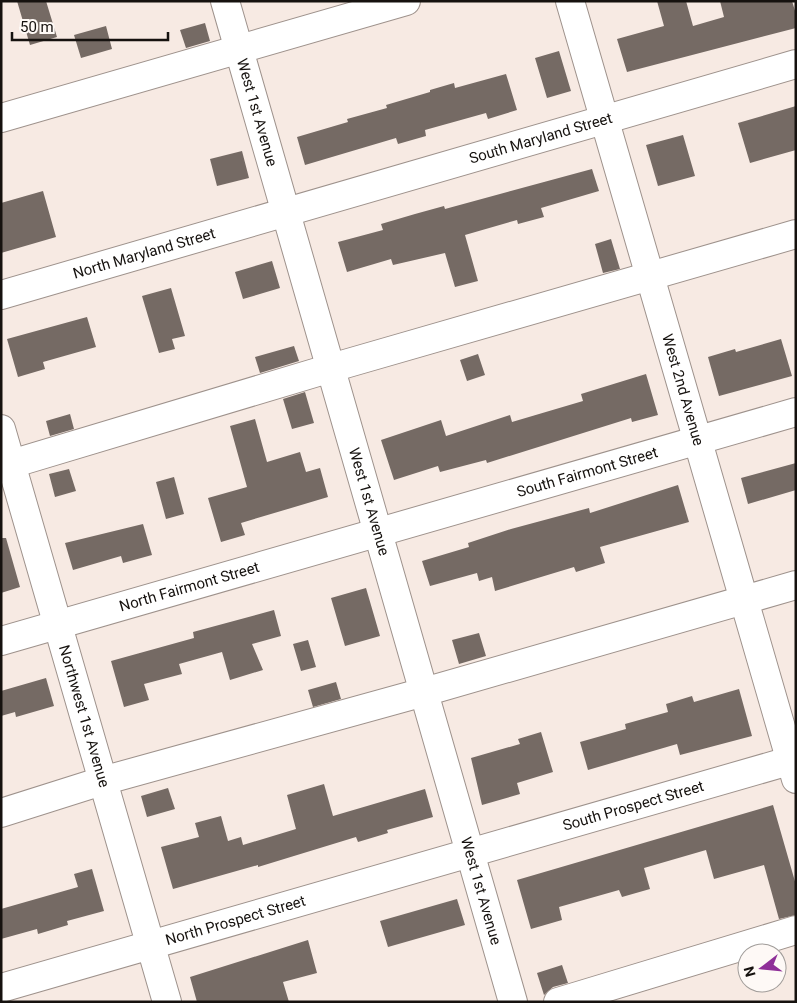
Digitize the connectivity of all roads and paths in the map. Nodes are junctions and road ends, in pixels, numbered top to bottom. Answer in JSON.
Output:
{"nodes":[{"id":1,"x":225,"y":1,"type":"edge"},
{"id":2,"x":406,"y":1,"type":"edge"},
{"id":3,"x":570,"y":1,"type":"edge"},
{"id":4,"x":239,"y":48,"type":"junction"},
{"id":5,"x":796,"y":64,"type":"edge"},
{"id":6,"x":1,"y":118,"type":"edge"},
{"id":7,"x":604,"y":120,"type":"junction"},
{"id":8,"x":286,"y":212,"type":"junction"},
{"id":9,"x":796,"y":234,"type":"edge"},
{"id":10,"x":650,"y":276,"type":"junction"},
{"id":11,"x":1,"y":295,"type":"edge"},
{"id":12,"x":331,"y":368,"type":"junction"},
{"id":13,"x":796,"y":412,"type":"edge"},
{"id":14,"x":1,"y":429,"type":"edge"},
{"id":15,"x":698,"y":440,"type":"junction"},
{"id":16,"x":6,"y":466,"type":"edge"},
{"id":17,"x":378,"y":533,"type":"junction"},
{"id":18,"x":796,"y":585,"type":"edge"},
{"id":19,"x":744,"y":600,"type":"junction"},
{"id":20,"x":57,"y":625,"type":"junction"},
{"id":21,"x":1,"y":641,"type":"edge"},
{"id":22,"x":424,"y":692,"type":"junction"},
{"id":23,"x":794,"y":766,"type":"edge"},
{"id":24,"x":102,"y":781,"type":"junction"},
{"id":25,"x":1,"y":813,"type":"edge"},
{"id":26,"x":470,"y":852,"type":"junction"},
{"id":27,"x":796,"y":930,"type":"edge"},
{"id":28,"x":150,"y":945,"type":"junction"},
{"id":29,"x":1,"y":988,"type":"edge"},
{"id":30,"x":167,"y":1002,"type":"edge"},
{"id":31,"x":513,"y":1002,"type":"edge"},
{"id":32,"x":558,"y":1002,"type":"edge"}],
"edges":[{"from":1,"to":4,"type":"street","name":"West 1st Avenue"},
{"from":2,"to":4,"type":"street"},
{"from":3,"to":7,"type":"street","name":"West 2nd Avenue"},
{"from":4,"to":6,"type":"street"},
{"from":4,"to":8,"type":"street","name":"West 1st Avenue"},
{"from":5,"to":7,"type":"street","name":"South Maryland Street"},
{"from":7,"to":8,"type":"street","name":"South Maryland Street"},
{"from":7,"to":10,"type":"street","name":"West 2nd Avenue"},
{"from":8,"to":11,"type":"street","name":"North Maryland Street"},
{"from":8,"to":12,"type":"street","name":"West 1st Avenue"},
{"from":9,"to":10,"type":"street"},
{"from":10,"to":12,"type":"street"},
{"from":10,"to":15,"type":"street","name":"West 2nd Avenue"},
{"from":12,"to":16,"type":"street"},
{"from":12,"to":17,"type":"street","name":"West 1st Avenue"},
{"from":13,"to":15,"type":"street","name":"South Fairmont Street"},
{"from":14,"to":16,"type":"street","name":"Northwest 1st Avenue"},
{"from":15,"to":17,"type":"street","name":"South Fairmont Street"},
{"from":15,"to":19,"type":"street","name":"West 2nd Avenue"},
{"from":16,"to":20,"type":"street","name":"Northwest 1st Avenue"},
{"from":17,"to":20,"type":"street","name":"North Fairmont Street"},
{"from":17,"to":22,"type":"street","name":"West 1st Avenue"},
{"from":18,"to":19,"type":"street"},
{"from":19,"to":22,"type":"street"},
{"from":19,"to":23,"type":"street","name":"West 2nd Avenue"},
{"from":20,"to":21,"type":"street","name":"North Fairmont Street"},
{"from":20,"to":24,"type":"street","name":"Northwest 1st Avenue"},
{"from":22,"to":24,"type":"street"},
{"from":22,"to":26,"type":"street","name":"West 1st Avenue"},
{"from":23,"to":26,"type":"street","name":"South Prospect Street"},
{"from":24,"to":25,"type":"street"},
{"from":24,"to":28,"type":"street","name":"Northwest 1st Avenue"},
{"from":26,"to":28,"type":"street","name":"North Prospect Street"},
{"from":26,"to":31,"type":"street","name":"West 1st Avenue"},
{"from":27,"to":32,"type":"street"},
{"from":28,"to":29,"type":"street","name":"North Prospect Street"},
{"from":28,"to":30,"type":"street","name":"Northwest 1st Avenue"}]}
